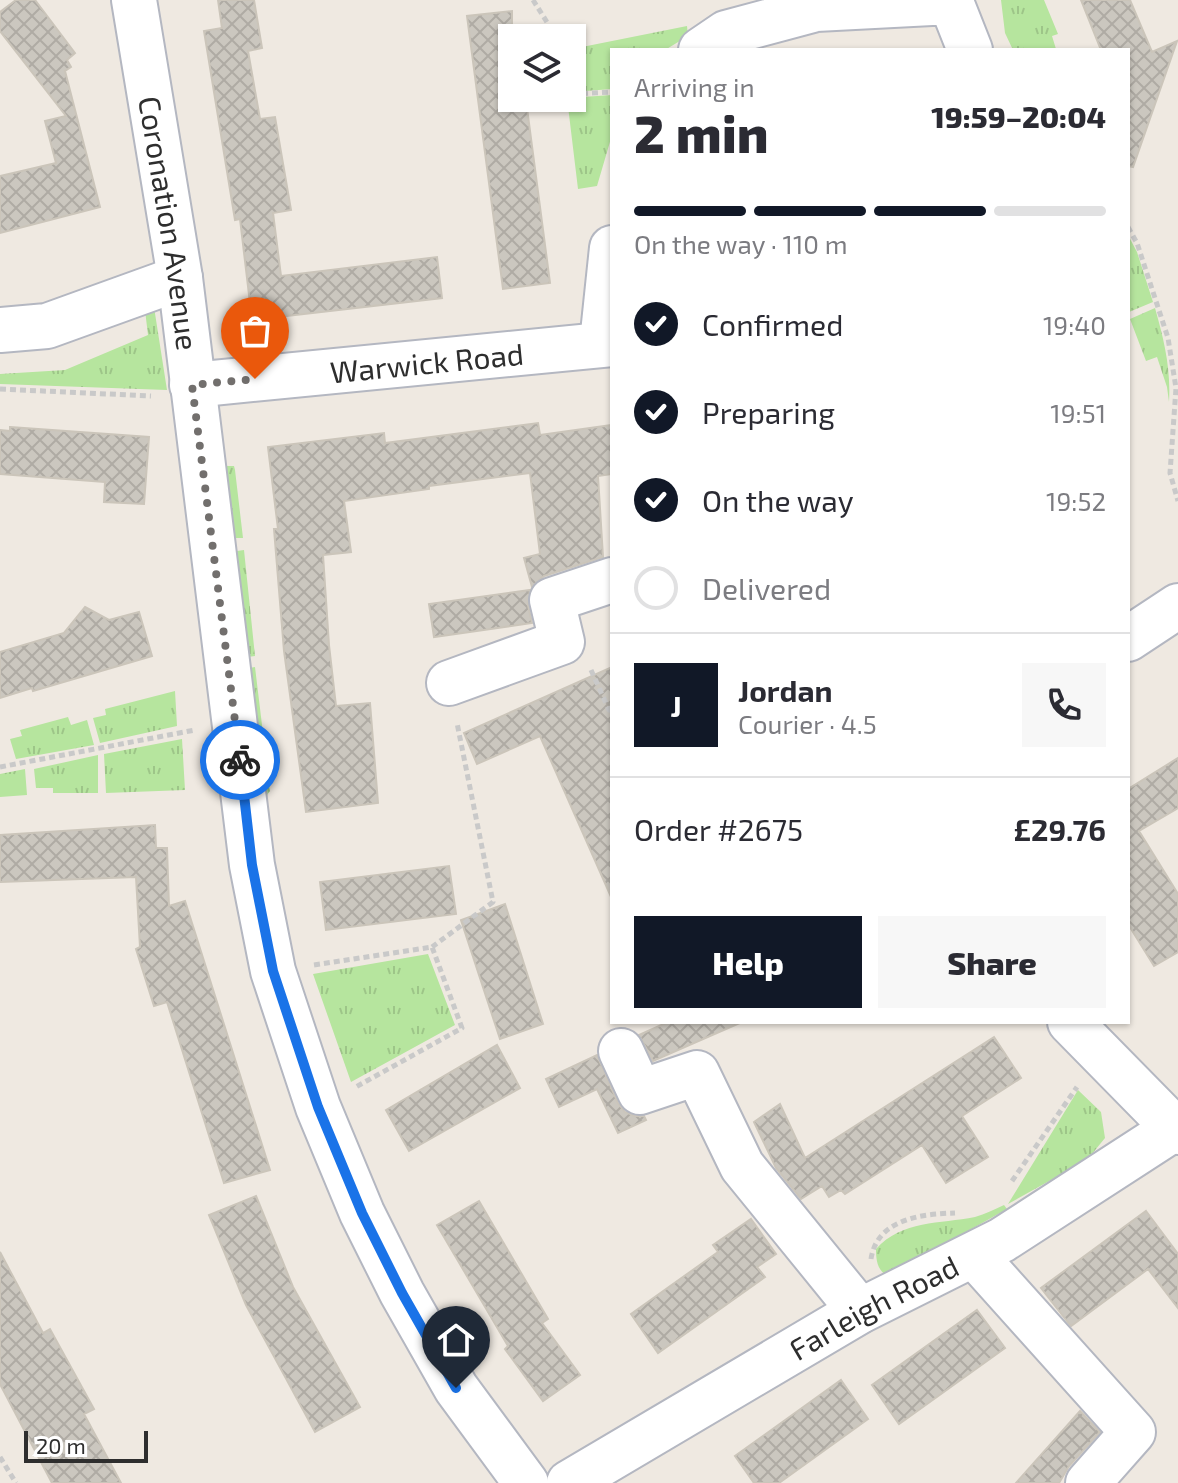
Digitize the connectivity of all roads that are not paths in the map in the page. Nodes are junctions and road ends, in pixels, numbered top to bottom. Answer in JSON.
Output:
{"nodes":[{"id":1,"x":134,"y":0,"type":"edge"},
{"id":2,"x":704,"y":48,"type":"edge"},
{"id":3,"x":969,"y":48,"type":"edge"},
{"id":4,"x":180,"y":278,"type":"junction"},
{"id":5,"x":610,"y":286,"type":"edge"},
{"id":6,"x":0,"y":330,"type":"edge"},
{"id":7,"x":607,"y":343,"type":"edge"},
{"id":8,"x":193,"y":392,"type":"junction"},
{"id":9,"x":610,"y":581,"type":"edge"},
{"id":10,"x":1178,"y":606,"type":"edge"},
{"id":11,"x":1130,"y":638,"type":"edge"},
{"id":12,"x":449,"y":683,"type":"road end"},
{"id":13,"x":1072,"y":1024,"type":"edge"},
{"id":14,"x":621,"y":1051,"type":"dead end"},
{"id":15,"x":1176,"y":1130,"type":"edge"},
{"id":16,"x":974,"y":1255,"type":"junction"},
{"id":17,"x":855,"y":1303,"type":"junction"},
{"id":18,"x":526,"y":1483,"type":"edge"},
{"id":19,"x":569,"y":1483,"type":"edge"},
{"id":20,"x":1088,"y":1483,"type":"edge"}],
"edges":[{"from":1,"to":4,"type":"street","name":"Coronation Avenue"},
{"from":2,"to":3,"type":"street"},
{"from":4,"to":6,"type":"street"},
{"from":4,"to":8,"type":"street","name":"Coronation Avenue"},
{"from":5,"to":7,"type":"street"},
{"from":7,"to":8,"type":"street","name":"Warwick Road"},
{"from":8,"to":18,"type":"street","name":"Coronation Avenue"},
{"from":9,"to":12,"type":"street"},
{"from":10,"to":11,"type":"street"},
{"from":13,"to":15,"type":"street"},
{"from":14,"to":17,"type":"street"},
{"from":15,"to":16,"type":"street","name":"Farleigh Road"},
{"from":16,"to":17,"type":"street","name":"Farleigh Road"},
{"from":16,"to":20,"type":"street"},
{"from":17,"to":19,"type":"street","name":"Farleigh Road"}]}
